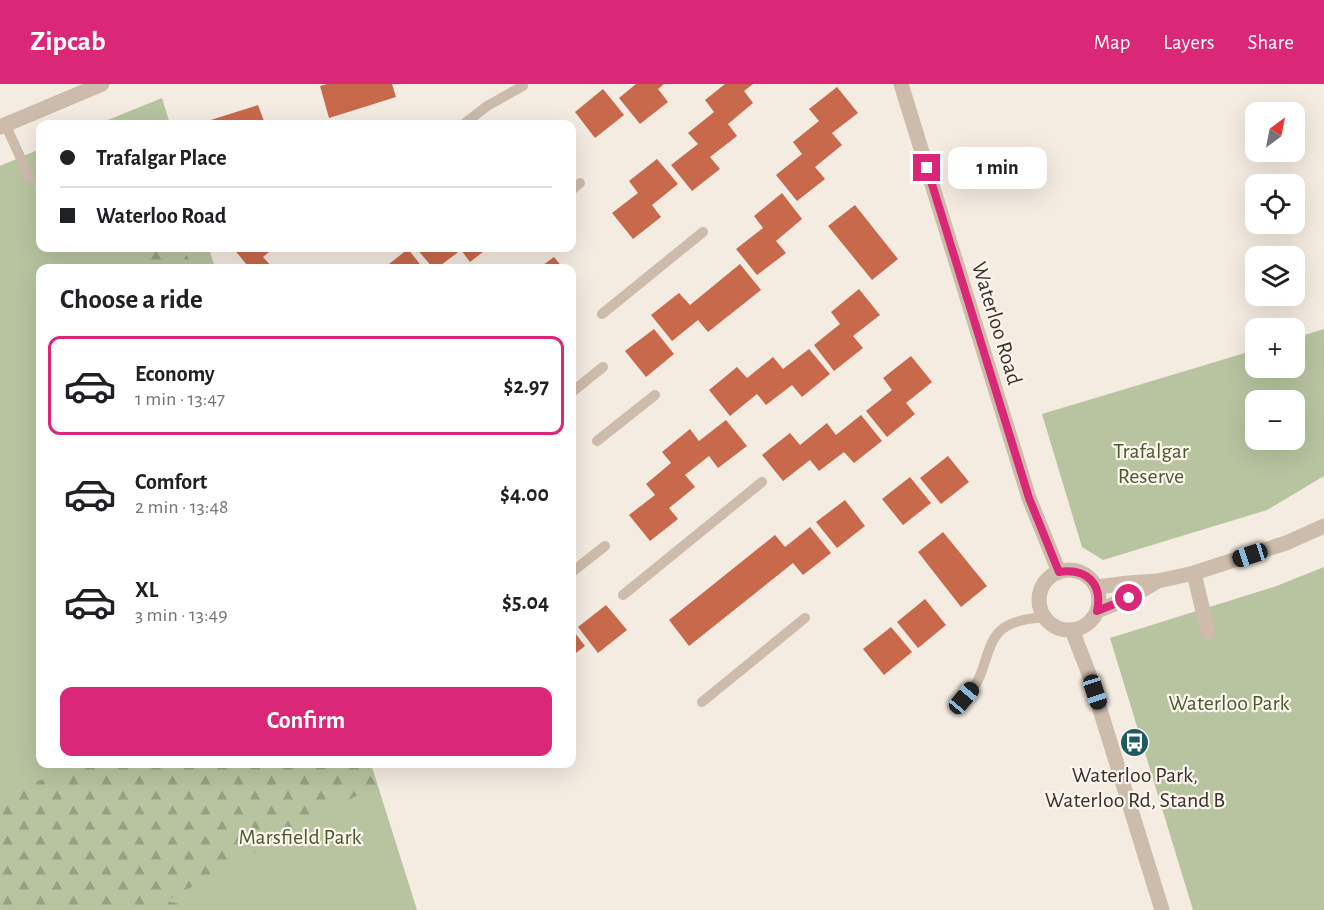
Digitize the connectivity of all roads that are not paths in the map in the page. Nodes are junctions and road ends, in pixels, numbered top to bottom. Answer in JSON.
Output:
{"nodes":[{"id":1,"x":102,"y":84,"type":"edge"},
{"id":2,"x":901,"y":84,"type":"edge"},
{"id":3,"x":523,"y":86,"type":"dead end"},
{"id":4,"x":469,"y":120,"type":"edge"},
{"id":5,"x":3,"y":125,"type":"edge"},
{"id":6,"x":30,"y":178,"type":"dead end"},
{"id":7,"x":703,"y":232,"type":"dead end"},
{"id":8,"x":602,"y":314,"type":"dead end"},
{"id":9,"x":603,"y":367,"type":"dead end"},
{"id":10,"x":576,"y":389,"type":"edge"},
{"id":11,"x":655,"y":395,"type":"dead end"},
{"id":12,"x":597,"y":441,"type":"dead end"},
{"id":13,"x":762,"y":482,"type":"dead end"},
{"id":14,"x":1324,"y":526,"type":"edge"},
{"id":15,"x":605,"y":546,"type":"dead end"},
{"id":16,"x":576,"y":569,"type":"edge"},
{"id":17,"x":1059,"y":572,"type":"junction"},
{"id":18,"x":1194,"y":573,"type":"junction"},
{"id":19,"x":1158,"y":581,"type":"junction"},
{"id":20,"x":1097,"y":587,"type":"junction"},
{"id":21,"x":623,"y":595,"type":"dead end"},
{"id":22,"x":1097,"y":611,"type":"junction"},
{"id":23,"x":1044,"y":617,"type":"junction"},
{"id":24,"x":805,"y":618,"type":"dead end"},
{"id":25,"x":1072,"y":630,"type":"junction"},
{"id":26,"x":1208,"y":633,"type":"dead end"},
{"id":27,"x":702,"y":702,"type":"dead end"},
{"id":28,"x":957,"y":706,"type":"dead end"},
{"id":29,"x":1162,"y":910,"type":"edge"}],
"edges":[{"from":1,"to":5,"type":"street"},
{"from":2,"to":17,"type":"street","name":"Waterloo Road"},
{"from":3,"to":4,"type":"lane"},
{"from":5,"to":6,"type":"lane"},
{"from":7,"to":8,"type":"lane"},
{"from":9,"to":10,"type":"lane"},
{"from":11,"to":12,"type":"lane"},
{"from":13,"to":21,"type":"lane"},
{"from":14,"to":18,"type":"street"},
{"from":15,"to":16,"type":"lane"},
{"from":17,"to":20,"type":"street"},
{"from":17,"to":23,"type":"street"},
{"from":18,"to":19,"type":"street"},
{"from":18,"to":26,"type":"street"},
{"from":19,"to":20,"type":"street"},
{"from":19,"to":22,"type":"street"},
{"from":20,"to":22,"type":"street"},
{"from":22,"to":25,"type":"street"},
{"from":23,"to":25,"type":"street"},
{"from":23,"to":28,"type":"lane"},
{"from":24,"to":27,"type":"lane"},
{"from":25,"to":29,"type":"street"}]}
